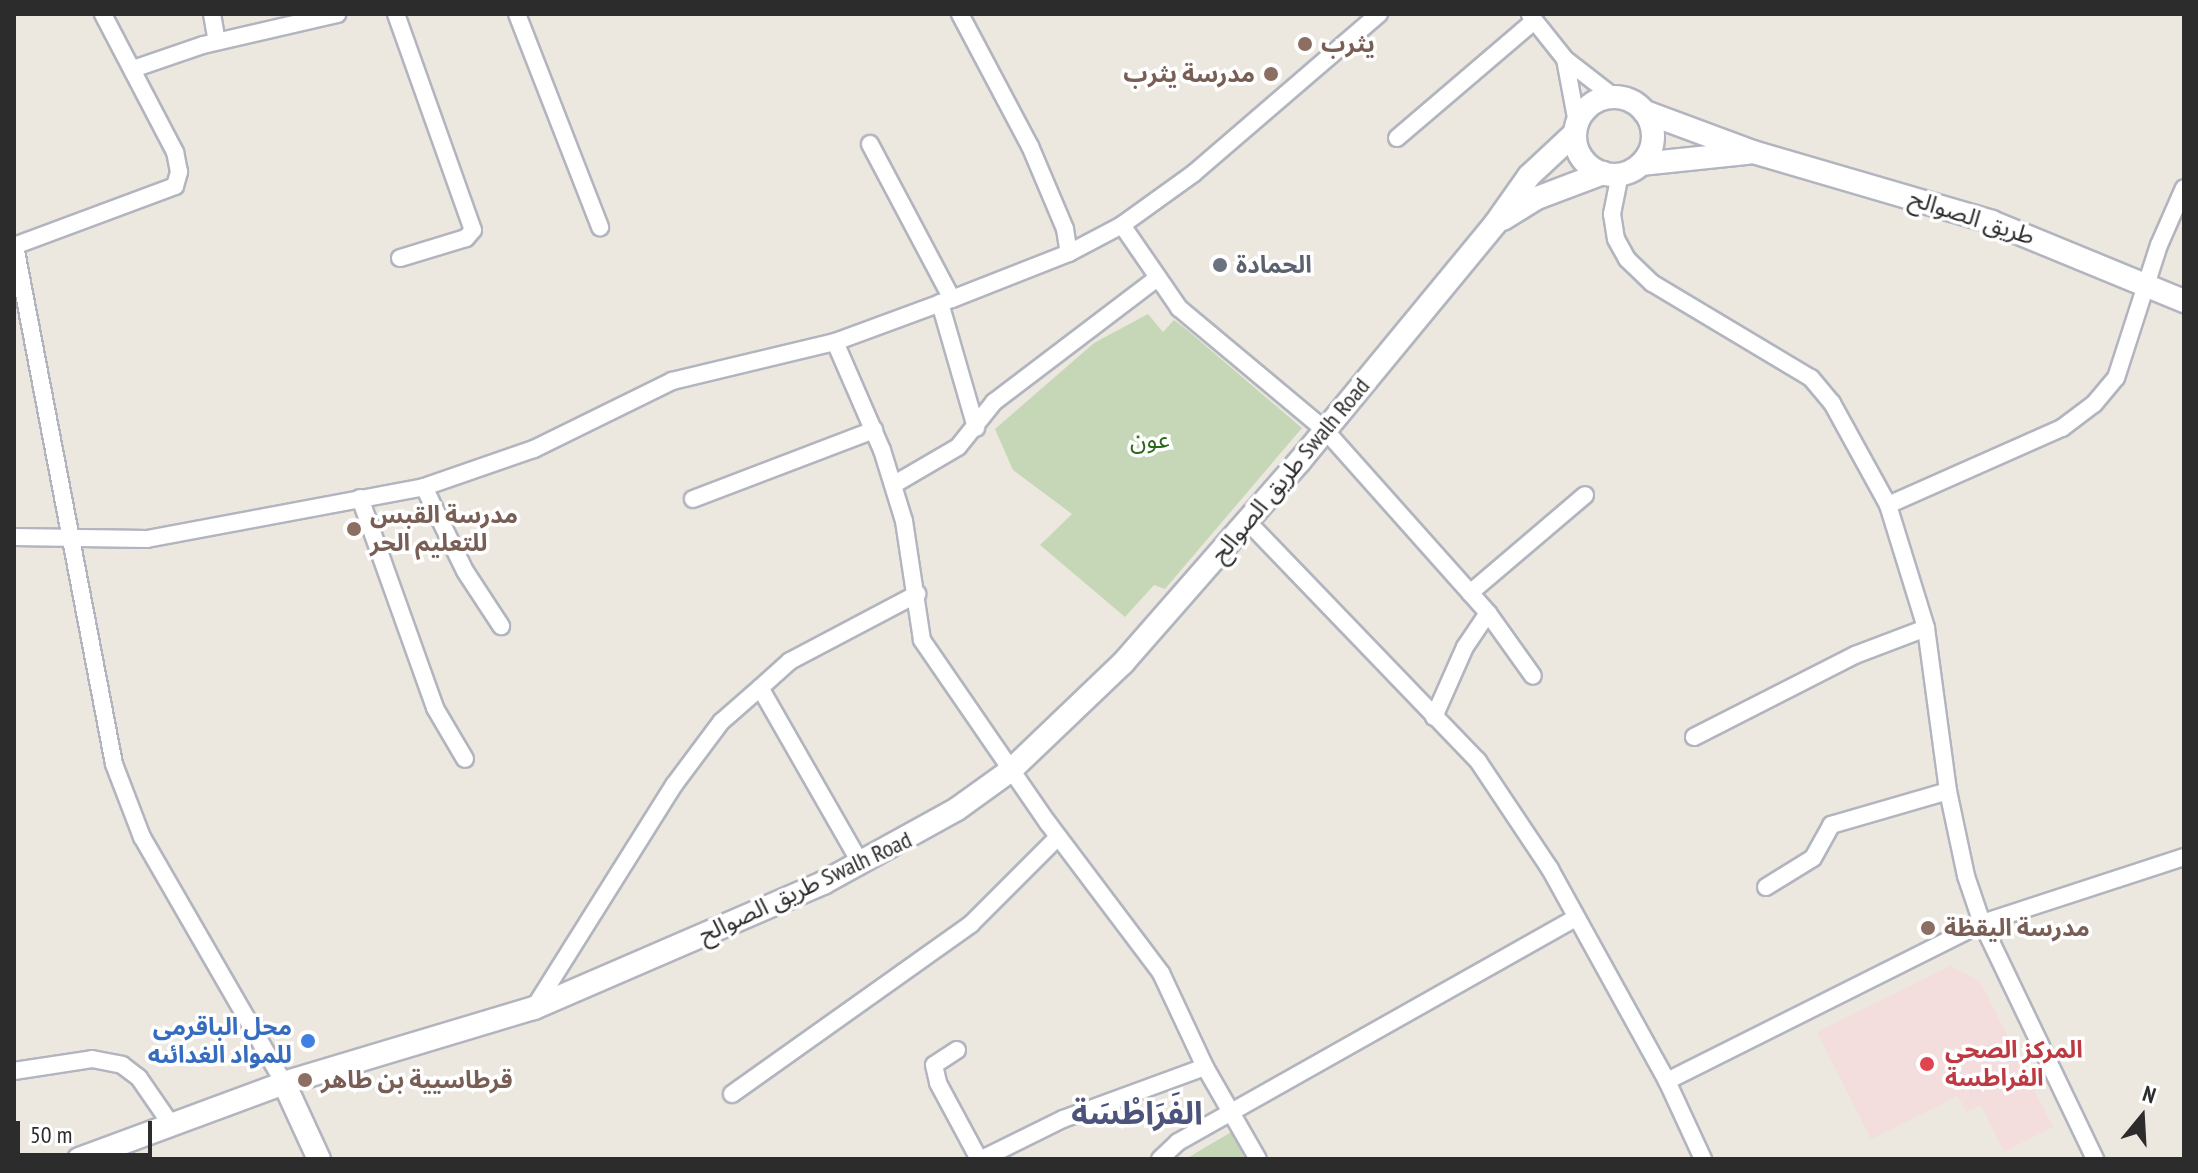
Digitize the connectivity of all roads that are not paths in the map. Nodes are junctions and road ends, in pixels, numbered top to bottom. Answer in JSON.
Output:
{"nodes":[{"id":1,"x":103,"y":14,"type":"edge"},
{"id":2,"x":212,"y":14,"type":"edge"},
{"id":3,"x":337,"y":14,"type":"edge"},
{"id":4,"x":396,"y":14,"type":"edge"},
{"id":5,"x":517,"y":14,"type":"edge"},
{"id":6,"x":960,"y":14,"type":"edge"},
{"id":7,"x":1379,"y":14,"type":"edge"},
{"id":8,"x":1532,"y":18,"type":"edge"},
{"id":9,"x":217,"y":41,"type":"junction"},
{"id":10,"x":1565,"y":59,"type":"junction"},
{"id":11,"x":133,"y":69,"type":"junction"},
{"id":12,"x":1614,"y":97,"type":"junction"},
{"id":13,"x":1645,"y":112,"type":"junction"},
{"id":14,"x":1576,"y":128,"type":"junction"},
{"id":15,"x":1397,"y":138,"type":"dead end"},
{"id":16,"x":870,"y":144,"type":"dead end"},
{"id":17,"x":1753,"y":152,"type":"junction"},
{"id":18,"x":1641,"y":164,"type":"junction"},
{"id":19,"x":1612,"y":174,"type":"junction"},
{"id":20,"x":2184,"y":188,"type":"edge"},
{"id":21,"x":1495,"y":224,"type":"junction"},
{"id":22,"x":1122,"y":225,"type":"junction"},
{"id":23,"x":600,"y":227,"type":"dead end"},
{"id":24,"x":14,"y":246,"type":"edge"},
{"id":25,"x":1069,"y":253,"type":"junction"},
{"id":26,"x":400,"y":258,"type":"dead end"},
{"id":27,"x":1156,"y":279,"type":"junction"},
{"id":28,"x":2146,"y":282,"type":"junction"},
{"id":29,"x":946,"y":301,"type":"junction"},
{"id":30,"x":2184,"y":301,"type":"edge"},
{"id":31,"x":31,"y":336,"type":"junction"},
{"id":32,"x":835,"y":342,"type":"junction"},
{"id":33,"x":14,"y":343,"type":"edge"},
{"id":34,"x":976,"y":428,"type":"junction"},
{"id":35,"x":874,"y":430,"type":"junction"},
{"id":36,"x":1325,"y":430,"type":"junction"},
{"id":37,"x":893,"y":485,"type":"junction"},
{"id":38,"x":424,"y":487,"type":"junction"},
{"id":39,"x":1585,"y":495,"type":"dead end"},
{"id":40,"x":360,"y":498,"type":"junction"},
{"id":41,"x":693,"y":499,"type":"dead end"},
{"id":42,"x":1888,"y":505,"type":"junction"},
{"id":43,"x":1248,"y":522,"type":"junction"},
{"id":44,"x":14,"y":537,"type":"edge"},
{"id":45,"x":74,"y":540,"type":"junction"},
{"id":46,"x":1470,"y":593,"type":"junction"},
{"id":47,"x":917,"y":594,"type":"junction"},
{"id":48,"x":1488,"y":613,"type":"junction"},
{"id":49,"x":501,"y":626,"type":"dead end"},
{"id":50,"x":1926,"y":628,"type":"junction"},
{"id":51,"x":1533,"y":676,"type":"dead end"},
{"id":52,"x":760,"y":688,"type":"junction"},
{"id":53,"x":1434,"y":717,"type":"junction"},
{"id":54,"x":1694,"y":737,"type":"dead end"},
{"id":55,"x":465,"y":759,"type":"dead end"},
{"id":56,"x":1011,"y":770,"type":"junction"},
{"id":57,"x":1948,"y":791,"type":"junction"},
{"id":58,"x":1058,"y":837,"type":"junction"},
{"id":59,"x":2184,"y":857,"type":"edge"},
{"id":60,"x":861,"y":864,"type":"junction"},
{"id":61,"x":1766,"y":887,"type":"dead end"},
{"id":62,"x":1576,"y":918,"type":"junction"},
{"id":63,"x":1982,"y":923,"type":"junction"},
{"id":64,"x":534,"y":1008,"type":"junction"},
{"id":65,"x":957,"y":1050,"type":"dead end"},
{"id":66,"x":1205,"y":1067,"type":"junction"},
{"id":67,"x":14,"y":1071,"type":"edge"},
{"id":68,"x":1667,"y":1081,"type":"junction"},
{"id":69,"x":284,"y":1083,"type":"junction"},
{"id":70,"x":732,"y":1094,"type":"dead end"},
{"id":71,"x":1234,"y":1113,"type":"junction"},
{"id":72,"x":170,"y":1123,"type":"junction"},
{"id":73,"x":79,"y":1159,"type":"edge"},
{"id":74,"x":319,"y":1159,"type":"edge"},
{"id":75,"x":981,"y":1159,"type":"edge"},
{"id":76,"x":1160,"y":1159,"type":"edge"},
{"id":77,"x":1258,"y":1159,"type":"edge"},
{"id":78,"x":1703,"y":1159,"type":"edge"},
{"id":79,"x":2095,"y":1159,"type":"edge"}],
"edges":[{"from":1,"to":11,"type":"street"},
{"from":2,"to":9,"type":"street"},
{"from":3,"to":9,"type":"street"},
{"from":4,"to":26,"type":"street"},
{"from":5,"to":23,"type":"street"},
{"from":6,"to":25,"type":"street"},
{"from":7,"to":22,"type":"street"},
{"from":8,"to":10,"type":"street"},
{"from":8,"to":15,"type":"street"},
{"from":9,"to":11,"type":"street"},
{"from":10,"to":12,"type":"street"},
{"from":10,"to":14,"type":"street"},
{"from":11,"to":24,"type":"street"},
{"from":12,"to":13,"type":"street"},
{"from":12,"to":14,"type":"street"},
{"from":13,"to":17,"type":"street","name":"طريق الصوالح"},
{"from":13,"to":18,"type":"street"},
{"from":14,"to":19,"type":"street"},
{"from":14,"to":21,"type":"street"},
{"from":16,"to":29,"type":"street"},
{"from":17,"to":18,"type":"street"},
{"from":17,"to":28,"type":"street","name":"طريق الصوالح"},
{"from":18,"to":19,"type":"street"},
{"from":19,"to":21,"type":"street"},
{"from":19,"to":42,"type":"street"},
{"from":20,"to":28,"type":"street"},
{"from":21,"to":36,"type":"street","name":"طريق الصوالح Swalh Road"},
{"from":22,"to":25,"type":"street"},
{"from":22,"to":27,"type":"street"},
{"from":24,"to":31,"type":"street"},
{"from":25,"to":29,"type":"street"},
{"from":27,"to":34,"type":"street"},
{"from":27,"to":36,"type":"street"},
{"from":28,"to":30,"type":"street","name":"طريق الصوالح"},
{"from":28,"to":42,"type":"street"},
{"from":29,"to":32,"type":"street"},
{"from":29,"to":34,"type":"street"},
{"from":31,"to":33,"type":"street"},
{"from":31,"to":45,"type":"street"},
{"from":32,"to":35,"type":"street"},
{"from":32,"to":38,"type":"street"},
{"from":34,"to":37,"type":"street"},
{"from":35,"to":37,"type":"street"},
{"from":35,"to":41,"type":"street"},
{"from":36,"to":43,"type":"street","name":"طريق الصوالح Swalh Road"},
{"from":36,"to":46,"type":"street"},
{"from":37,"to":47,"type":"street"},
{"from":38,"to":40,"type":"street"},
{"from":38,"to":49,"type":"street"},
{"from":39,"to":46,"type":"street"},
{"from":40,"to":45,"type":"street"},
{"from":40,"to":55,"type":"street"},
{"from":42,"to":50,"type":"street"},
{"from":43,"to":53,"type":"street"},
{"from":43,"to":56,"type":"street","name":"طريق الصوالح Swalh Road"},
{"from":44,"to":45,"type":"street"},
{"from":45,"to":69,"type":"street"},
{"from":46,"to":48,"type":"street"},
{"from":47,"to":52,"type":"street"},
{"from":47,"to":56,"type":"street"},
{"from":48,"to":51,"type":"street"},
{"from":48,"to":53,"type":"street"},
{"from":50,"to":54,"type":"street"},
{"from":50,"to":57,"type":"street"},
{"from":52,"to":60,"type":"street"},
{"from":52,"to":64,"type":"street"},
{"from":53,"to":62,"type":"street"},
{"from":56,"to":58,"type":"street"},
{"from":56,"to":60,"type":"street","name":"طريق الصوالح Swalh Road"},
{"from":57,"to":61,"type":"street"},
{"from":57,"to":63,"type":"street"},
{"from":58,"to":66,"type":"street"},
{"from":58,"to":70,"type":"street"},
{"from":59,"to":63,"type":"street"},
{"from":60,"to":64,"type":"street","name":"طريق الصوالح Swalh Road"},
{"from":62,"to":68,"type":"street"},
{"from":62,"to":71,"type":"street"},
{"from":63,"to":68,"type":"street"},
{"from":63,"to":79,"type":"street"},
{"from":64,"to":69,"type":"street","name":"طريق الصوالح Swalh Road"},
{"from":65,"to":75,"type":"street"},
{"from":66,"to":71,"type":"street"},
{"from":66,"to":75,"type":"street"},
{"from":67,"to":72,"type":"street"},
{"from":68,"to":78,"type":"street"},
{"from":69,"to":72,"type":"street","name":"طريق الصوالح Swalh Road"},
{"from":69,"to":74,"type":"street"},
{"from":71,"to":76,"type":"street"},
{"from":71,"to":77,"type":"street"},
{"from":72,"to":73,"type":"street","name":"طريق الصوالح Swalh Road"}]}
